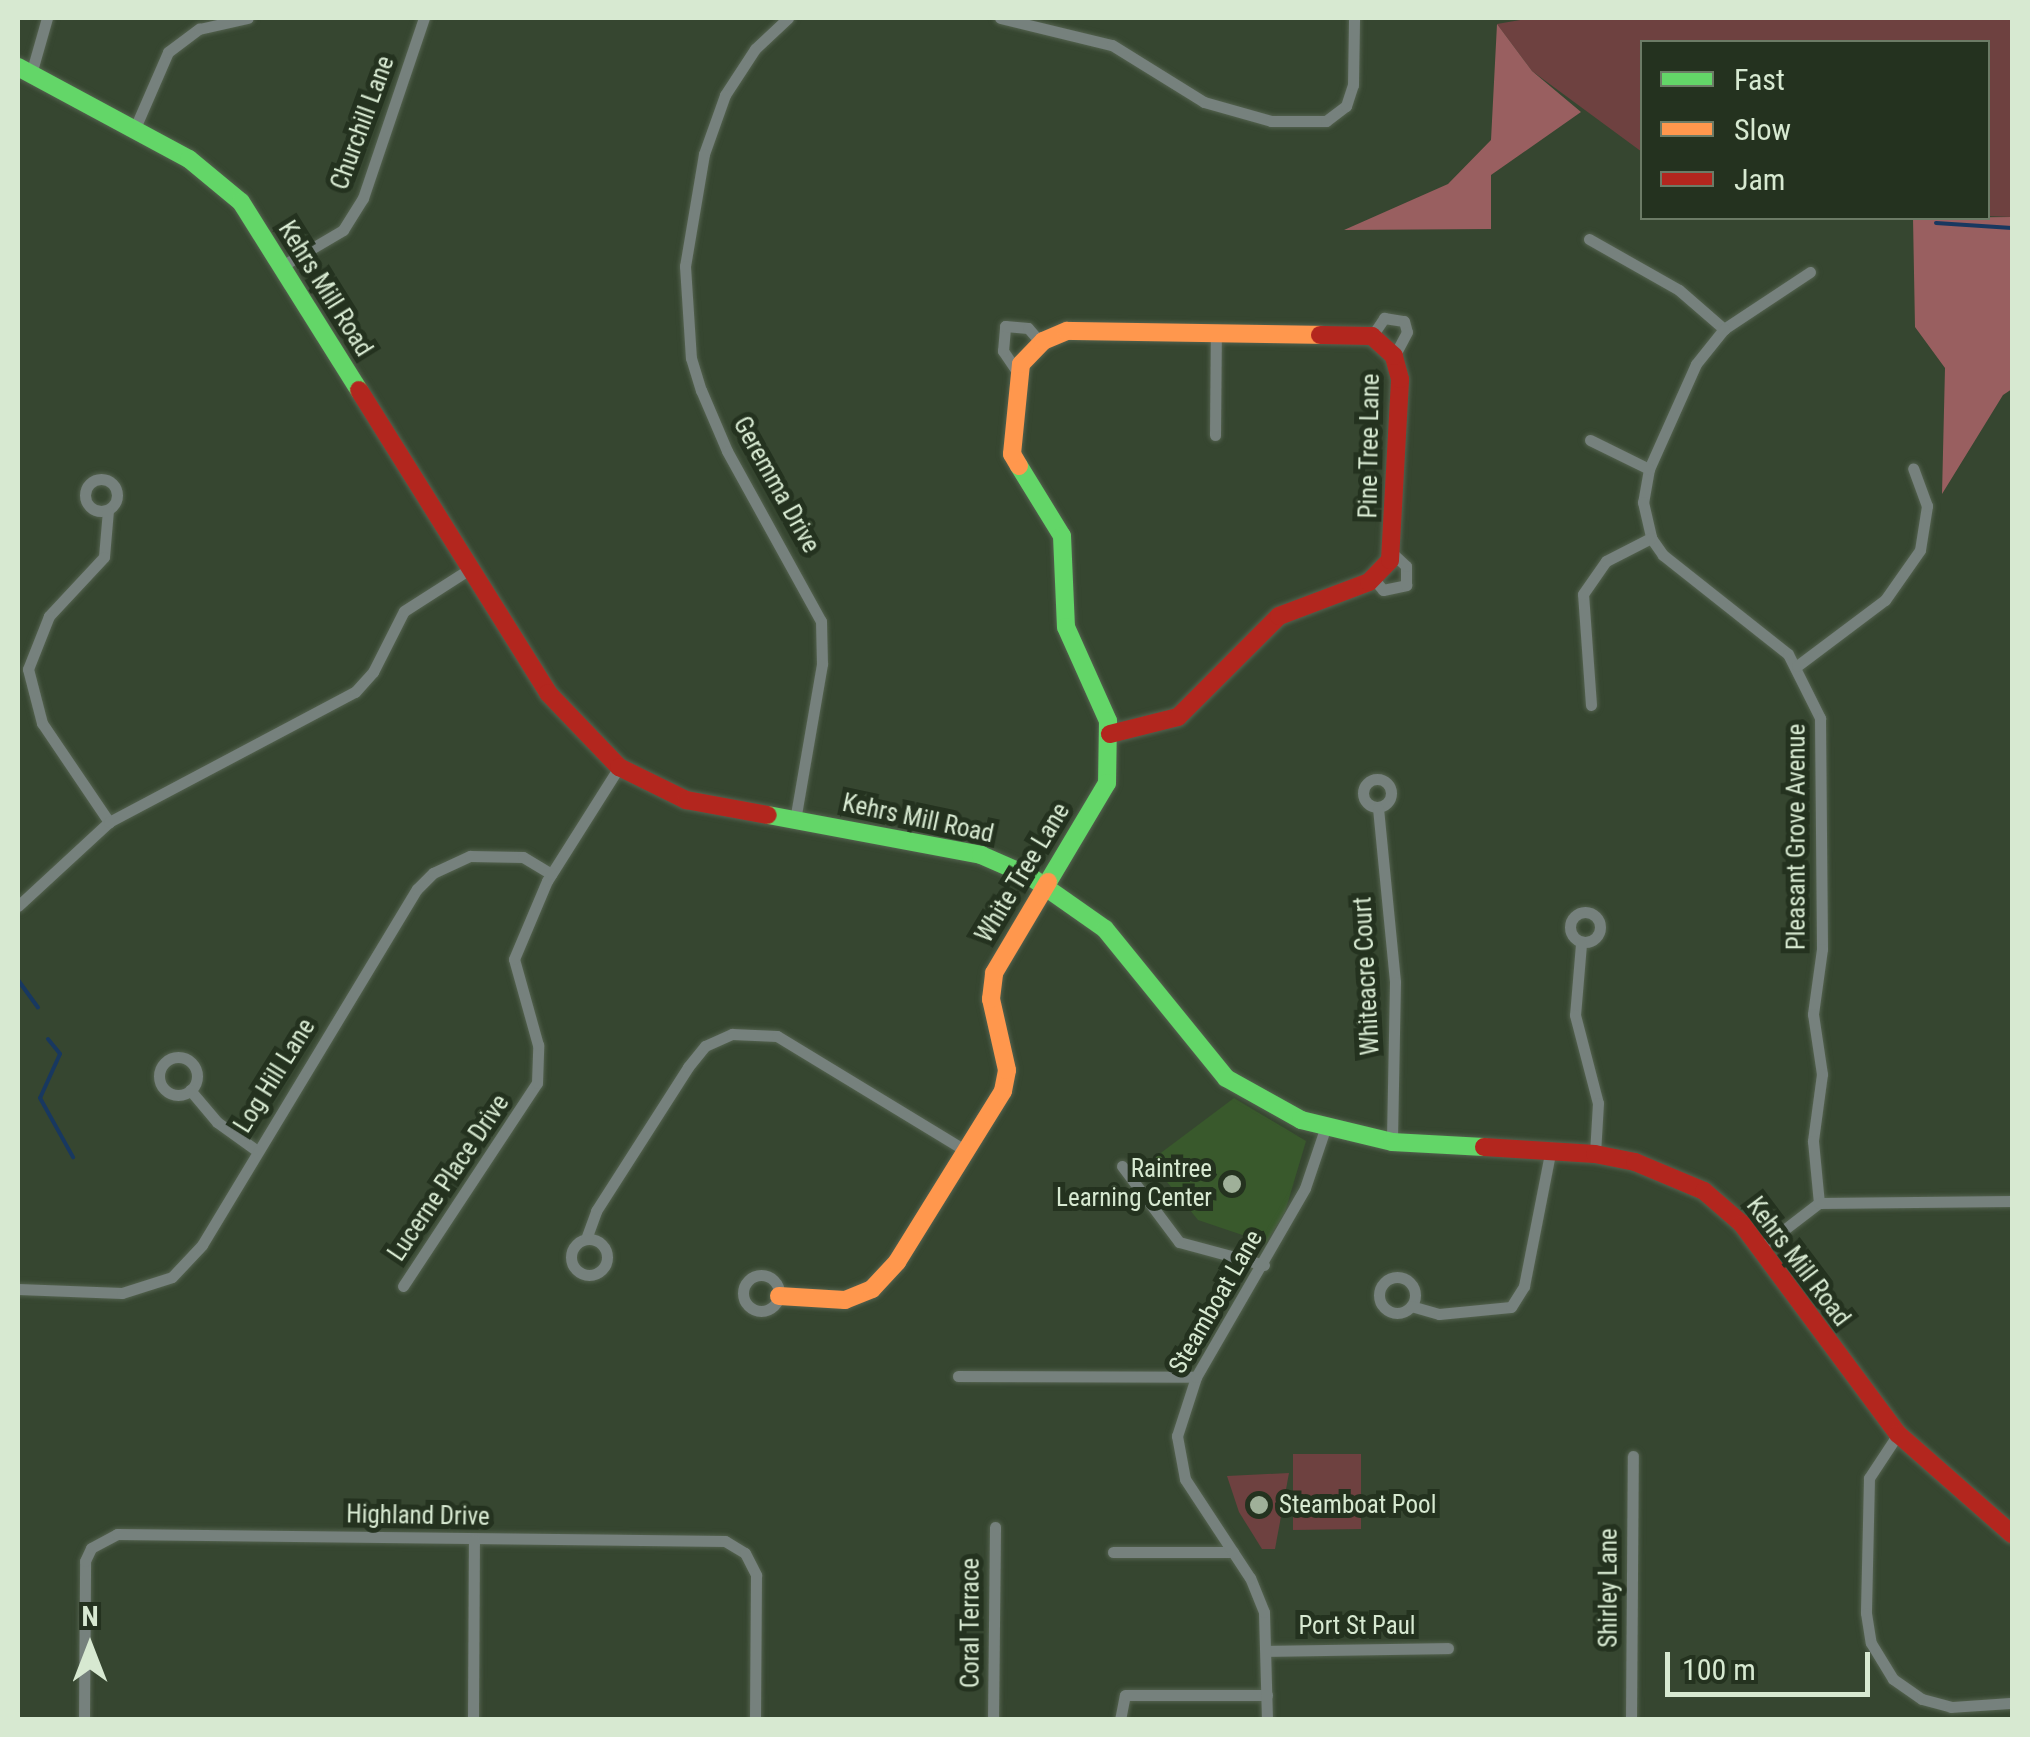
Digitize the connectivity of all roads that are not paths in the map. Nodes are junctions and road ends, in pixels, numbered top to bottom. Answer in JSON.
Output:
{"nodes":[{"id":1,"x":47,"y":18,"type":"edge"},
{"id":2,"x":248,"y":18,"type":"edge"},
{"id":3,"x":424,"y":18,"type":"edge"},
{"id":4,"x":788,"y":18,"type":"edge"},
{"id":5,"x":1000,"y":18,"type":"edge"},
{"id":6,"x":1354,"y":18,"type":"edge"},
{"id":7,"x":24,"y":71,"type":"edge"},
{"id":8,"x":135,"y":128,"type":"junction"},
{"id":9,"x":1589,"y":239,"type":"dead end"},
{"id":10,"x":282,"y":266,"type":"junction"},
{"id":11,"x":1810,"y":272,"type":"dead end"},
{"id":12,"x":1724,"y":329,"type":"junction"},
{"id":13,"x":1216,"y":330,"type":"junction"},
{"id":14,"x":1041,"y":343,"type":"junction"},
{"id":15,"x":1018,"y":373,"type":"junction"},
{"id":16,"x":1215,"y":435,"type":"dead end"},
{"id":17,"x":1590,"y":440,"type":"dead end"},
{"id":18,"x":1650,"y":468,"type":"junction"},
{"id":19,"x":1913,"y":468,"type":"dead end"},
{"id":20,"x":108,"y":510,"type":"dead end"},
{"id":21,"x":1651,"y":538,"type":"junction"},
{"id":22,"x":1392,"y":553,"type":"junction"},
{"id":23,"x":470,"y":568,"type":"junction"},
{"id":24,"x":1374,"y":579,"type":"junction"},
{"id":25,"x":1797,"y":666,"type":"junction"},
{"id":26,"x":1591,"y":705,"type":"dead end"},
{"id":27,"x":1110,"y":734,"type":"junction"},
{"id":28,"x":619,"y":767,"type":"junction"},
{"id":29,"x":1378,"y":808,"type":"dead end"},
{"id":30,"x":795,"y":820,"type":"junction"},
{"id":31,"x":109,"y":822,"type":"junction"},
{"id":32,"x":552,"y":874,"type":"junction"},
{"id":33,"x":1045,"y":884,"type":"junction"},
{"id":34,"x":18,"y":906,"type":"edge"},
{"id":35,"x":1581,"y":944,"type":"dead end"},
{"id":36,"x":190,"y":1090,"type":"dead end"},
{"id":37,"x":1325,"y":1129,"type":"junction"},
{"id":38,"x":1392,"y":1142,"type":"junction"},
{"id":39,"x":1551,"y":1148,"type":"junction"},
{"id":40,"x":256,"y":1150,"type":"junction"},
{"id":41,"x":966,"y":1151,"type":"junction"},
{"id":42,"x":1595,"y":1154,"type":"junction"},
{"id":43,"x":1122,"y":1166,"type":"dead end"},
{"id":44,"x":2012,"y":1201,"type":"edge"},
{"id":45,"x":1819,"y":1203,"type":"junction"},
{"id":46,"x":586,"y":1239,"type":"dead end"},
{"id":47,"x":1759,"y":1249,"type":"junction"},
{"id":48,"x":1264,"y":1265,"type":"junction"},
{"id":49,"x":403,"y":1286,"type":"dead end"},
{"id":50,"x":18,"y":1289,"type":"edge"},
{"id":51,"x":779,"y":1296,"type":"dead end"},
{"id":52,"x":1410,"y":1306,"type":"dead end"},
{"id":53,"x":958,"y":1376,"type":"dead end"},
{"id":54,"x":1196,"y":1377,"type":"junction"},
{"id":55,"x":1898,"y":1434,"type":"junction"},
{"id":56,"x":1633,"y":1456,"type":"dead end"},
{"id":57,"x":995,"y":1527,"type":"dead end"},
{"id":58,"x":2012,"y":1534,"type":"edge"},
{"id":59,"x":474,"y":1540,"type":"junction"},
{"id":60,"x":1113,"y":1552,"type":"dead end"},
{"id":61,"x":1234,"y":1552,"type":"junction"},
{"id":62,"x":1448,"y":1648,"type":"dead end"},
{"id":63,"x":1267,"y":1650,"type":"junction"},
{"id":64,"x":1267,"y":1695,"type":"junction"},
{"id":65,"x":2012,"y":1704,"type":"edge"},
{"id":66,"x":84,"y":1720,"type":"edge"},
{"id":67,"x":473,"y":1720,"type":"edge"},
{"id":68,"x":756,"y":1720,"type":"edge"},
{"id":69,"x":993,"y":1720,"type":"edge"},
{"id":70,"x":1120,"y":1720,"type":"edge"},
{"id":71,"x":1267,"y":1720,"type":"edge"},
{"id":72,"x":1631,"y":1720,"type":"edge"}],
"edges":[{"from":1,"to":7,"type":"street"},
{"from":2,"to":8,"type":"street"},
{"from":3,"to":10,"type":"street","name":"Churchill Lane"},
{"from":4,"to":30,"type":"street","name":"Geremma Drive"},
{"from":5,"to":6,"type":"street"},
{"from":7,"to":8,"type":"street","name":"Kehrs Mill Road"},
{"from":8,"to":10,"type":"street","name":"Kehrs Mill Road"},
{"from":9,"to":12,"type":"street"},
{"from":10,"to":23,"type":"street","name":"Kehrs Mill Road"},
{"from":11,"to":12,"type":"street"},
{"from":12,"to":18,"type":"street"},
{"from":13,"to":14,"type":"street"},
{"from":13,"to":16,"type":"street"},
{"from":13,"to":22,"type":"street","name":"Pine Tree Lane"},
{"from":14,"to":15,"type":"street"},
{"from":14,"to":15,"type":"street","name":"White Tree Lane"},
{"from":15,"to":27,"type":"street","name":"White Tree Lane"},
{"from":17,"to":18,"type":"street"},
{"from":18,"to":21,"type":"street"},
{"from":19,"to":25,"type":"street"},
{"from":20,"to":31,"type":"street"},
{"from":21,"to":25,"type":"street","name":"Pleasant Grove Avenue"},
{"from":21,"to":26,"type":"street"},
{"from":22,"to":24,"type":"street","name":"Pine Tree Lane"},
{"from":22,"to":24,"type":"street","name":"Pine Tree Lane"},
{"from":23,"to":28,"type":"street","name":"Kehrs Mill Road"},
{"from":23,"to":31,"type":"street"},
{"from":24,"to":27,"type":"street","name":"Pine Tree Lane"},
{"from":25,"to":45,"type":"street","name":"Pleasant Grove Avenue"},
{"from":27,"to":33,"type":"street","name":"White Tree Lane"},
{"from":28,"to":30,"type":"street","name":"Kehrs Mill Road"},
{"from":28,"to":32,"type":"street","name":"Lucerne Place Drive"},
{"from":29,"to":38,"type":"street","name":"Whiteacre Court"},
{"from":30,"to":33,"type":"street","name":"Kehrs Mill Road"},
{"from":31,"to":34,"type":"street"},
{"from":32,"to":40,"type":"street","name":"Log Hill Lane"},
{"from":32,"to":49,"type":"street","name":"Lucerne Place Drive"},
{"from":33,"to":37,"type":"street","name":"Kehrs Mill Road"},
{"from":33,"to":41,"type":"street","name":"White Tree Lane"},
{"from":35,"to":42,"type":"street"},
{"from":36,"to":40,"type":"street"},
{"from":37,"to":38,"type":"street","name":"Kehrs Mill Road"},
{"from":37,"to":48,"type":"street","name":"Steamboat Lane"},
{"from":38,"to":39,"type":"street","name":"Kehrs Mill Road"},
{"from":39,"to":42,"type":"street","name":"Kehrs Mill Road"},
{"from":39,"to":52,"type":"street"},
{"from":40,"to":50,"type":"street","name":"Log Hill Lane"},
{"from":41,"to":46,"type":"street"},
{"from":41,"to":51,"type":"street","name":"White Tree Lane"},
{"from":42,"to":47,"type":"street","name":"Kehrs Mill Road"},
{"from":43,"to":48,"type":"street"},
{"from":44,"to":45,"type":"street"},
{"from":45,"to":47,"type":"street"},
{"from":47,"to":55,"type":"street","name":"Kehrs Mill Road"},
{"from":48,"to":54,"type":"street","name":"Steamboat Lane"},
{"from":53,"to":54,"type":"street"},
{"from":54,"to":61,"type":"street","name":"Steamboat Lane"},
{"from":55,"to":58,"type":"street","name":"Kehrs Mill Road"},
{"from":55,"to":65,"type":"street"},
{"from":56,"to":72,"type":"street","name":"Shirley Lane"},
{"from":57,"to":69,"type":"street","name":"Coral Terrace"},
{"from":59,"to":66,"type":"street","name":"Highland Drive"},
{"from":59,"to":67,"type":"street"},
{"from":59,"to":68,"type":"street","name":"Highland Drive"},
{"from":60,"to":61,"type":"street"},
{"from":61,"to":63,"type":"street","name":"Steamboat Lane"},
{"from":62,"to":63,"type":"street","name":"Port St Paul"},
{"from":63,"to":64,"type":"street","name":"Steamboat Lane"},
{"from":64,"to":70,"type":"street"},
{"from":64,"to":71,"type":"street","name":"Steamboat Lane"}]}
